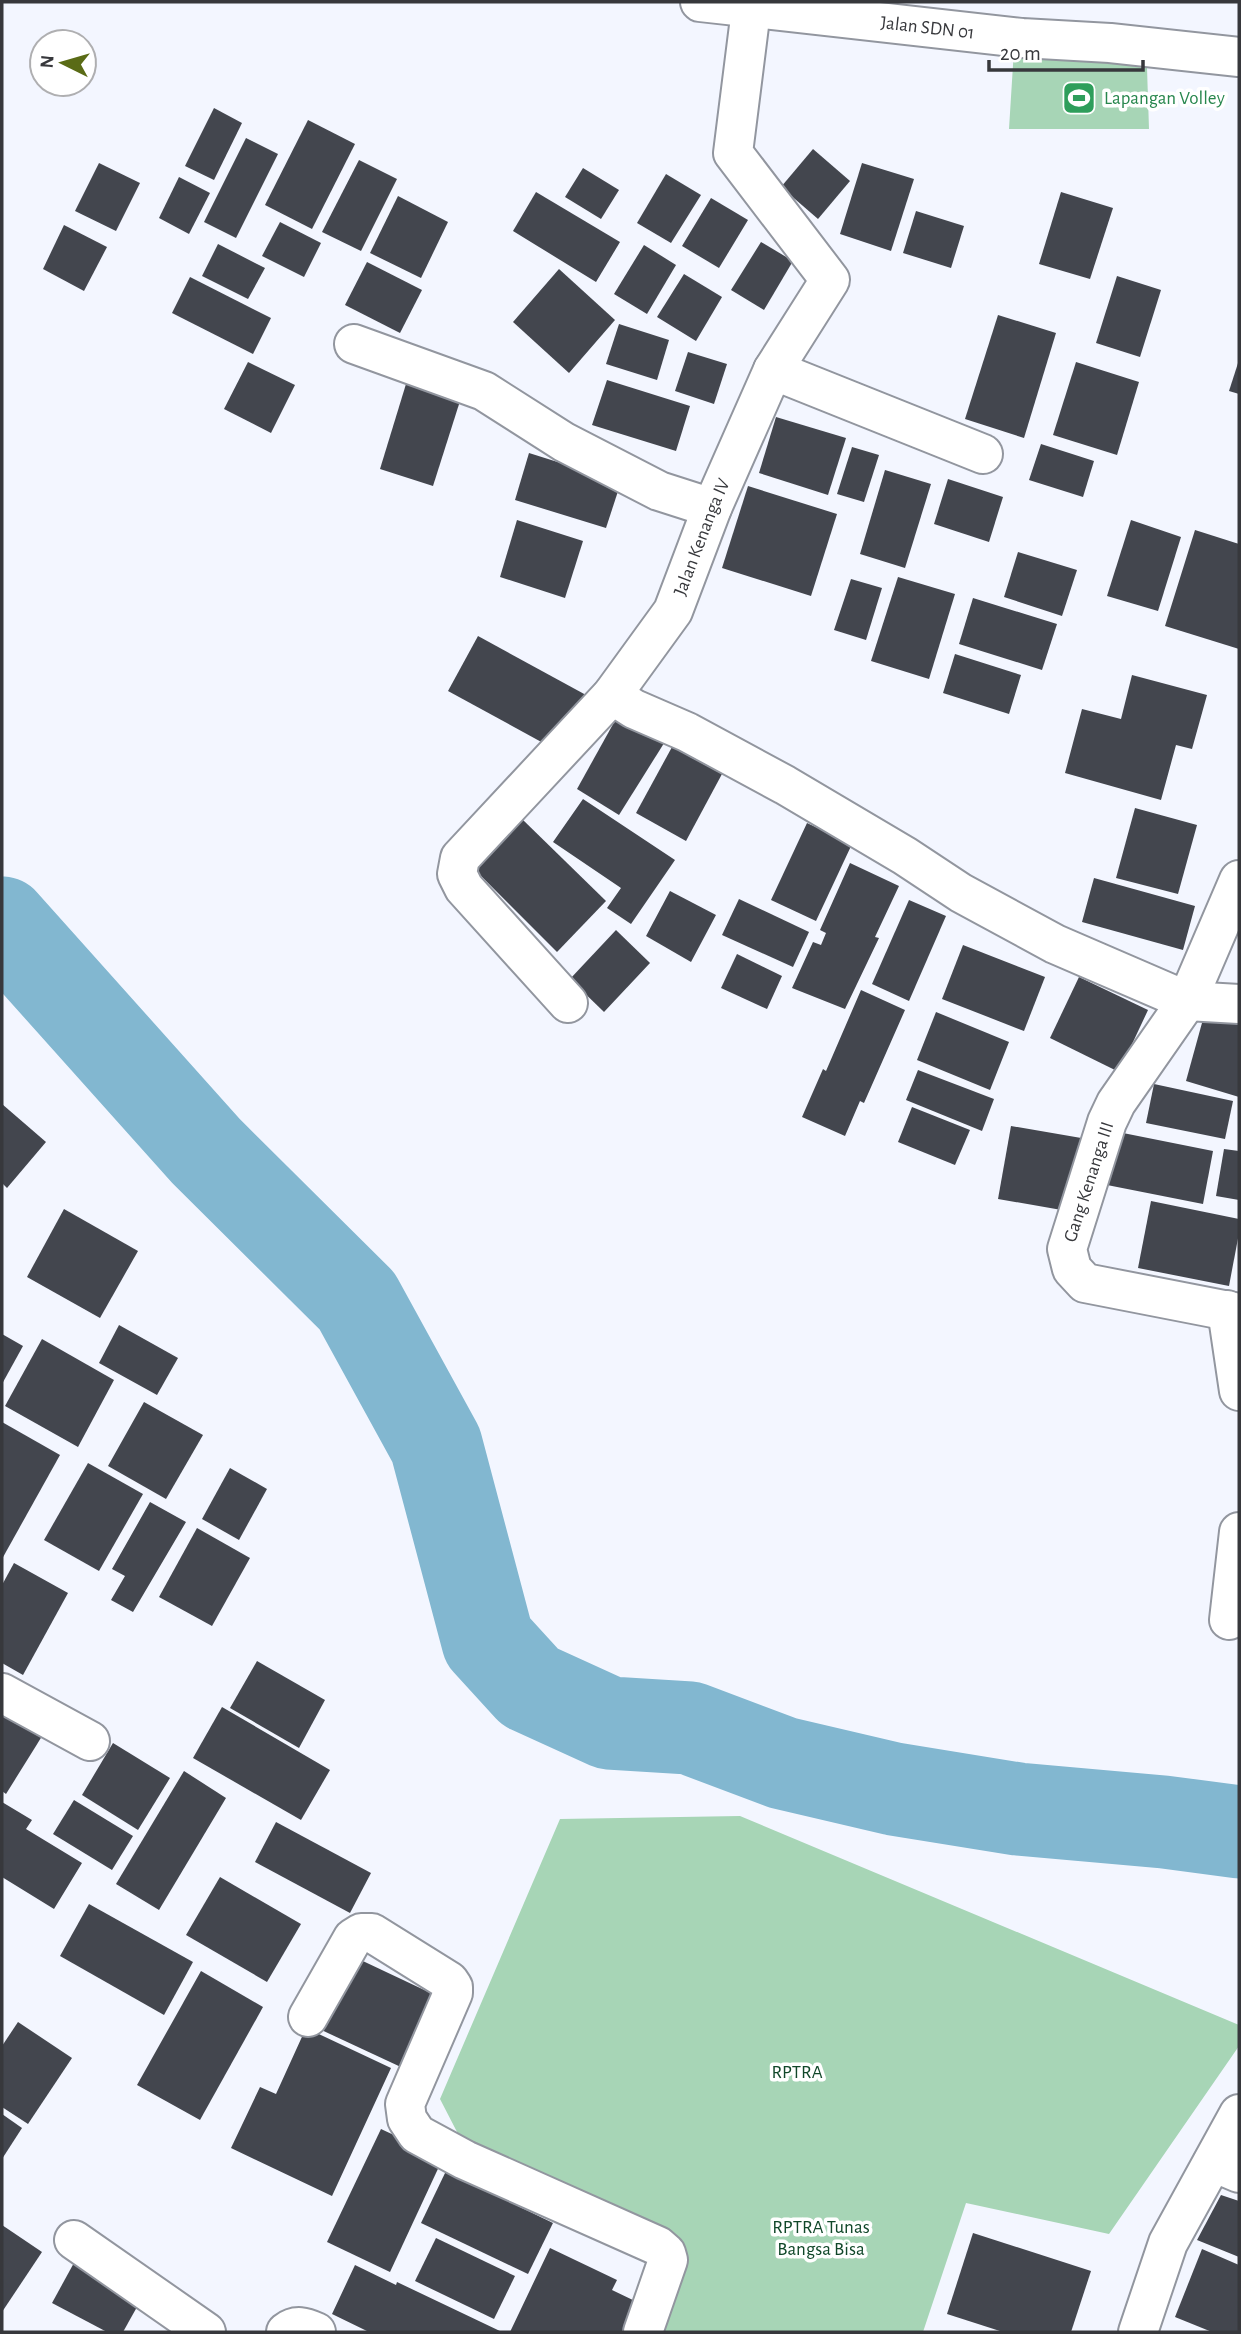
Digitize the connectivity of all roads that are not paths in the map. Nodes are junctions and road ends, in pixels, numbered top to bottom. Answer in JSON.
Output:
{"nodes":[{"id":1,"x":700,"y":2,"type":"edge"},
{"id":2,"x":752,"y":5,"type":"edge"},
{"id":3,"x":1239,"y":57,"type":"edge"},
{"id":4,"x":355,"y":344,"type":"dead end"},
{"id":5,"x":773,"y":370,"type":"junction"},
{"id":6,"x":983,"y":454,"type":"dead end"},
{"id":7,"x":712,"y":508,"type":"junction"},
{"id":8,"x":612,"y":695,"type":"junction"},
{"id":9,"x":1239,"y":880,"type":"edge"},
{"id":10,"x":1187,"y":1001,"type":"junction"},
{"id":11,"x":568,"y":1003,"type":"dead end"},
{"id":12,"x":1239,"y":1004,"type":"edge"},
{"id":13,"x":1233,"y":1312,"type":"edge"},
{"id":14,"x":1239,"y":1391,"type":"edge"},
{"id":15,"x":1239,"y":1532,"type":"edge"},
{"id":16,"x":1229,"y":1620,"type":"dead end"},
{"id":17,"x":2,"y":1693,"type":"edge"},
{"id":18,"x":90,"y":1741,"type":"dead end"},
{"id":19,"x":308,"y":2017,"type":"dead end"},
{"id":20,"x":1239,"y":2114,"type":"edge"},
{"id":21,"x":1226,"y":2167,"type":"edge"},
{"id":22,"x":74,"y":2241,"type":"dead end"},
{"id":23,"x":206,"y":2332,"type":"edge"},
{"id":24,"x":643,"y":2332,"type":"edge"},
{"id":25,"x":1138,"y":2332,"type":"edge"}],
"edges":[{"from":1,"to":2,"type":"street","name":"Jalan SDN 01"},
{"from":2,"to":3,"type":"street","name":"Jalan SDN 01"},
{"from":2,"to":5,"type":"street","name":"Jalan Kenanga IV"},
{"from":4,"to":7,"type":"street"},
{"from":5,"to":6,"type":"street"},
{"from":5,"to":7,"type":"street","name":"Jalan Kenanga IV"},
{"from":7,"to":8,"type":"street","name":"Jalan Kenanga IV"},
{"from":8,"to":10,"type":"street"},
{"from":8,"to":11,"type":"street","name":"Jalan Kenanga IV"},
{"from":9,"to":10,"type":"street","name":"Gang Kenanga III"},
{"from":10,"to":12,"type":"street"},
{"from":10,"to":13,"type":"street","name":"Gang Kenanga III"},
{"from":13,"to":14,"type":"street"},
{"from":15,"to":16,"type":"street"},
{"from":17,"to":18,"type":"street"},
{"from":19,"to":24,"type":"street"},
{"from":20,"to":21,"type":"street"},
{"from":21,"to":25,"type":"street"},
{"from":22,"to":23,"type":"street"}]}
